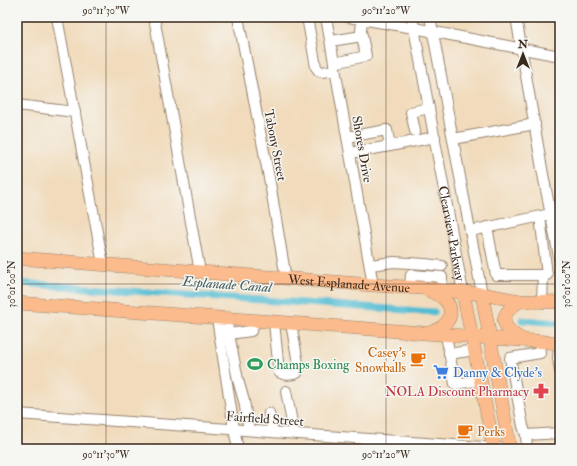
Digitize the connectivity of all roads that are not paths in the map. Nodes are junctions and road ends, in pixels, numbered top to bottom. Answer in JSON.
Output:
{"nodes":[{"id":1,"x":57,"y":17,"type":"edge"},
{"id":2,"x":154,"y":17,"type":"edge"},
{"id":3,"x":238,"y":17,"type":"edge"},
{"id":4,"x":307,"y":17,"type":"edge"},
{"id":5,"x":326,"y":17,"type":"edge"},
{"id":6,"x":348,"y":17,"type":"edge"},
{"id":7,"x":412,"y":17,"type":"edge"},
{"id":8,"x":430,"y":17,"type":"edge"},
{"id":9,"x":516,"y":17,"type":"edge"},
{"id":10,"x":362,"y":20,"type":"junction"},
{"id":11,"x":414,"y":28,"type":"junction"},
{"id":12,"x":433,"y":32,"type":"junction"},
{"id":13,"x":362,"y":36,"type":"junction"},
{"id":14,"x":330,"y":41,"type":"junction"},
{"id":15,"x":522,"y":49,"type":"junction"},
{"id":16,"x":560,"y":56,"type":"edge"},
{"id":17,"x":335,"y":66,"type":"junction"},
{"id":18,"x":17,"y":105,"type":"edge"},
{"id":19,"x":429,"y":108,"type":"junction"},
{"id":20,"x":75,"y":112,"type":"junction"},
{"id":21,"x":534,"y":124,"type":"junction"},
{"id":22,"x":415,"y":131,"type":"dead end"},
{"id":23,"x":347,"y":137,"type":"junction"},
{"id":24,"x":435,"y":137,"type":"junction"},
{"id":25,"x":453,"y":139,"type":"junction"},
{"id":26,"x":390,"y":146,"type":"junction"},
{"id":27,"x":350,"y":153,"type":"junction"},
{"id":28,"x":550,"y":214,"type":"junction"},
{"id":29,"x":540,"y":216,"type":"junction"},
{"id":30,"x":487,"y":227,"type":"junction"},
{"id":31,"x":470,"y":231,"type":"junction"},
{"id":32,"x":559,"y":256,"type":"edge"},
{"id":33,"x":17,"y":258,"type":"edge"},
{"id":34,"x":103,"y":264,"type":"junction"},
{"id":35,"x":370,"y":265,"type":"junction"},
{"id":36,"x":442,"y":266,"type":"junction"},
{"id":37,"x":459,"y":266,"type":"junction"},
{"id":38,"x":200,"y":272,"type":"junction"},
{"id":39,"x":543,"y":275,"type":"junction"},
{"id":40,"x":286,"y":279,"type":"junction"},
{"id":41,"x":442,"y":283,"type":"junction"},
{"id":42,"x":373,"y":285,"type":"junction"},
{"id":43,"x":416,"y":287,"type":"junction"},
{"id":44,"x":464,"y":292,"type":"junction"},
{"id":45,"x":482,"y":294,"type":"junction"},
{"id":46,"x":520,"y":301,"type":"junction"},
{"id":47,"x":542,"y":302,"type":"junction"},
{"id":48,"x":560,"y":302,"type":"edge"},
{"id":49,"x":17,"y":303,"type":"edge"},
{"id":50,"x":222,"y":318,"type":"junction"},
{"id":51,"x":256,"y":321,"type":"junction"},
{"id":52,"x":274,"y":322,"type":"junction"},
{"id":53,"x":291,"y":324,"type":"junction"},
{"id":54,"x":229,"y":334,"type":"junction"},
{"id":55,"x":427,"y":334,"type":"junction"},
{"id":56,"x":446,"y":335,"type":"junction"},
{"id":57,"x":490,"y":338,"type":"junction"},
{"id":58,"x":522,"y":340,"type":"junction"},
{"id":59,"x":539,"y":341,"type":"junction"},
{"id":60,"x":560,"y":343,"type":"edge"},
{"id":61,"x":474,"y":344,"type":"junction"},
{"id":62,"x":449,"y":354,"type":"junction"},
{"id":63,"x":512,"y":368,"type":"junction"},
{"id":64,"x":496,"y":370,"type":"junction"},
{"id":65,"x":560,"y":371,"type":"edge"},
{"id":66,"x":481,"y":380,"type":"junction"},
{"id":67,"x":286,"y":391,"type":"dead end"},
{"id":68,"x":270,"y":413,"type":"dead end"},
{"id":69,"x":17,"y":414,"type":"edge"},
{"id":70,"x":521,"y":417,"type":"junction"},
{"id":71,"x":504,"y":420,"type":"junction"},
{"id":72,"x":234,"y":429,"type":"junction"},
{"id":73,"x":249,"y":430,"type":"junction"},
{"id":74,"x":273,"y":432,"type":"junction"},
{"id":75,"x":294,"y":433,"type":"junction"},
{"id":76,"x":560,"y":433,"type":"edge"},
{"id":77,"x":526,"y":435,"type":"junction"},
{"id":78,"x":238,"y":449,"type":"edge"},
{"id":79,"x":494,"y":449,"type":"edge"},
{"id":80,"x":510,"y":449,"type":"edge"},
{"id":81,"x":527,"y":449,"type":"edge"}],
"edges":[{"from":1,"to":20,"type":"street"},
{"from":2,"to":38,"type":"street"},
{"from":3,"to":40,"type":"street","name":"Tabony Street"},
{"from":4,"to":17,"type":"street"},
{"from":5,"to":14,"type":"street","name":"Shores Drive"},
{"from":6,"to":10,"type":"street"},
{"from":7,"to":11,"type":"street","name":"Clearview Parkway"},
{"from":8,"to":12,"type":"street","name":"Clearview Parkway"},
{"from":9,"to":15,"type":"street"},
{"from":10,"to":11,"type":"street"},
{"from":10,"to":13,"type":"street"},
{"from":11,"to":12,"type":"street"},
{"from":11,"to":19,"type":"street","name":"Clearview Parkway"},
{"from":12,"to":15,"type":"street"},
{"from":12,"to":25,"type":"street","name":"Clearview Parkway"},
{"from":13,"to":14,"type":"street"},
{"from":13,"to":17,"type":"street"},
{"from":14,"to":17,"type":"street","name":"Shores Drive"},
{"from":15,"to":16,"type":"street"},
{"from":15,"to":21,"type":"street"},
{"from":17,"to":23,"type":"street","name":"Shores Drive"},
{"from":18,"to":20,"type":"street"},
{"from":19,"to":22,"type":"street"},
{"from":19,"to":24,"type":"street","name":"Clearview Parkway"},
{"from":20,"to":34,"type":"street"},
{"from":21,"to":25,"type":"street"},
{"from":21,"to":28,"type":"street"},
{"from":23,"to":26,"type":"street"},
{"from":23,"to":27,"type":"street","name":"Shores Drive"},
{"from":24,"to":26,"type":"street"},
{"from":24,"to":37,"type":"street","name":"Clearview Parkway"},
{"from":25,"to":31,"type":"street","name":"Clearview Parkway"},
{"from":26,"to":27,"type":"street"},
{"from":27,"to":35,"type":"street","name":"Shores Drive"},
{"from":28,"to":29,"type":"street"},
{"from":28,"to":32,"type":"street"},
{"from":29,"to":30,"type":"street"},
{"from":29,"to":39,"type":"street"},
{"from":30,"to":31,"type":"street"},
{"from":30,"to":39,"type":"street"},
{"from":31,"to":45,"type":"street","name":"Clearview Parkway"},
{"from":33,"to":34,"type":"main road","name":"West Esplanade Avenue"},
{"from":34,"to":38,"type":"main road","name":"West Esplanade Avenue"},
{"from":35,"to":36,"type":"street"},
{"from":35,"to":42,"type":"street","name":"Shores Drive"},
{"from":36,"to":37,"type":"street"},
{"from":36,"to":41,"type":"street"},
{"from":37,"to":44,"type":"street","name":"Clearview Parkway"},
{"from":38,"to":40,"type":"main road","name":"West Esplanade Avenue"},
{"from":39,"to":47,"type":"street"},
{"from":40,"to":42,"type":"main road","name":"West Esplanade Avenue"},
{"from":41,"to":43,"type":"main road","name":"West Esplanade Avenue"},
{"from":41,"to":44,"type":"main road","name":"West Esplanade Avenue"},
{"from":42,"to":43,"type":"main road","name":"West Esplanade Avenue"},
{"from":43,"to":55,"type":"main road"},
{"from":44,"to":45,"type":"main road","name":"West Esplanade Avenue"},
{"from":44,"to":61,"type":"main road","name":"Clearview Parkway"},
{"from":45,"to":46,"type":"main road","name":"West Esplanade Avenue"},
{"from":45,"to":57,"type":"main road","name":"Clearview Parkway"},
{"from":46,"to":47,"type":"main road","name":"West Esplanade Avenue"},
{"from":46,"to":58,"type":"main road"},
{"from":47,"to":48,"type":"main road","name":"West Esplanade Avenue"},
{"from":49,"to":50,"type":"main road"},
{"from":50,"to":51,"type":"main road"},
{"from":50,"to":54,"type":"street"},
{"from":50,"to":72,"type":"street"},
{"from":51,"to":52,"type":"main road"},
{"from":51,"to":54,"type":"street"},
{"from":52,"to":53,"type":"main road"},
{"from":52,"to":53,"type":"street"},
{"from":53,"to":55,"type":"main road"},
{"from":54,"to":73,"type":"street"},
{"from":55,"to":56,"type":"main road"},
{"from":56,"to":61,"type":"main road"},
{"from":56,"to":62,"type":"street"},
{"from":57,"to":58,"type":"main road"},
{"from":57,"to":61,"type":"main road"},
{"from":57,"to":64,"type":"main road","name":"Clearview Parkway"},
{"from":58,"to":59,"type":"main road"},
{"from":59,"to":60,"type":"main road"},
{"from":59,"to":63,"type":"street"},
{"from":60,"to":65,"type":"street"},
{"from":61,"to":62,"type":"street"},
{"from":61,"to":66,"type":"main road","name":"Clearview Parkway"},
{"from":62,"to":66,"type":"street"},
{"from":63,"to":64,"type":"street"},
{"from":63,"to":70,"type":"street"},
{"from":64,"to":71,"type":"main road","name":"Clearview Parkway"},
{"from":66,"to":79,"type":"main road","name":"Clearview Parkway"},
{"from":67,"to":75,"type":"street"},
{"from":68,"to":74,"type":"street"},
{"from":69,"to":72,"type":"street","name":"Fairfield Street"},
{"from":70,"to":71,"type":"street"},
{"from":70,"to":77,"type":"street"},
{"from":71,"to":80,"type":"main road","name":"Clearview Parkway"},
{"from":72,"to":73,"type":"street","name":"Fairfield Street"},
{"from":72,"to":78,"type":"street"},
{"from":73,"to":74,"type":"street","name":"Fairfield Street"},
{"from":74,"to":75,"type":"street","name":"Fairfield Street"},
{"from":75,"to":79,"type":"street","name":"Fairfield Street"},
{"from":76,"to":77,"type":"street"},
{"from":77,"to":81,"type":"street"},
{"from":79,"to":80,"type":"street","name":"Fairfield Street"}]}
